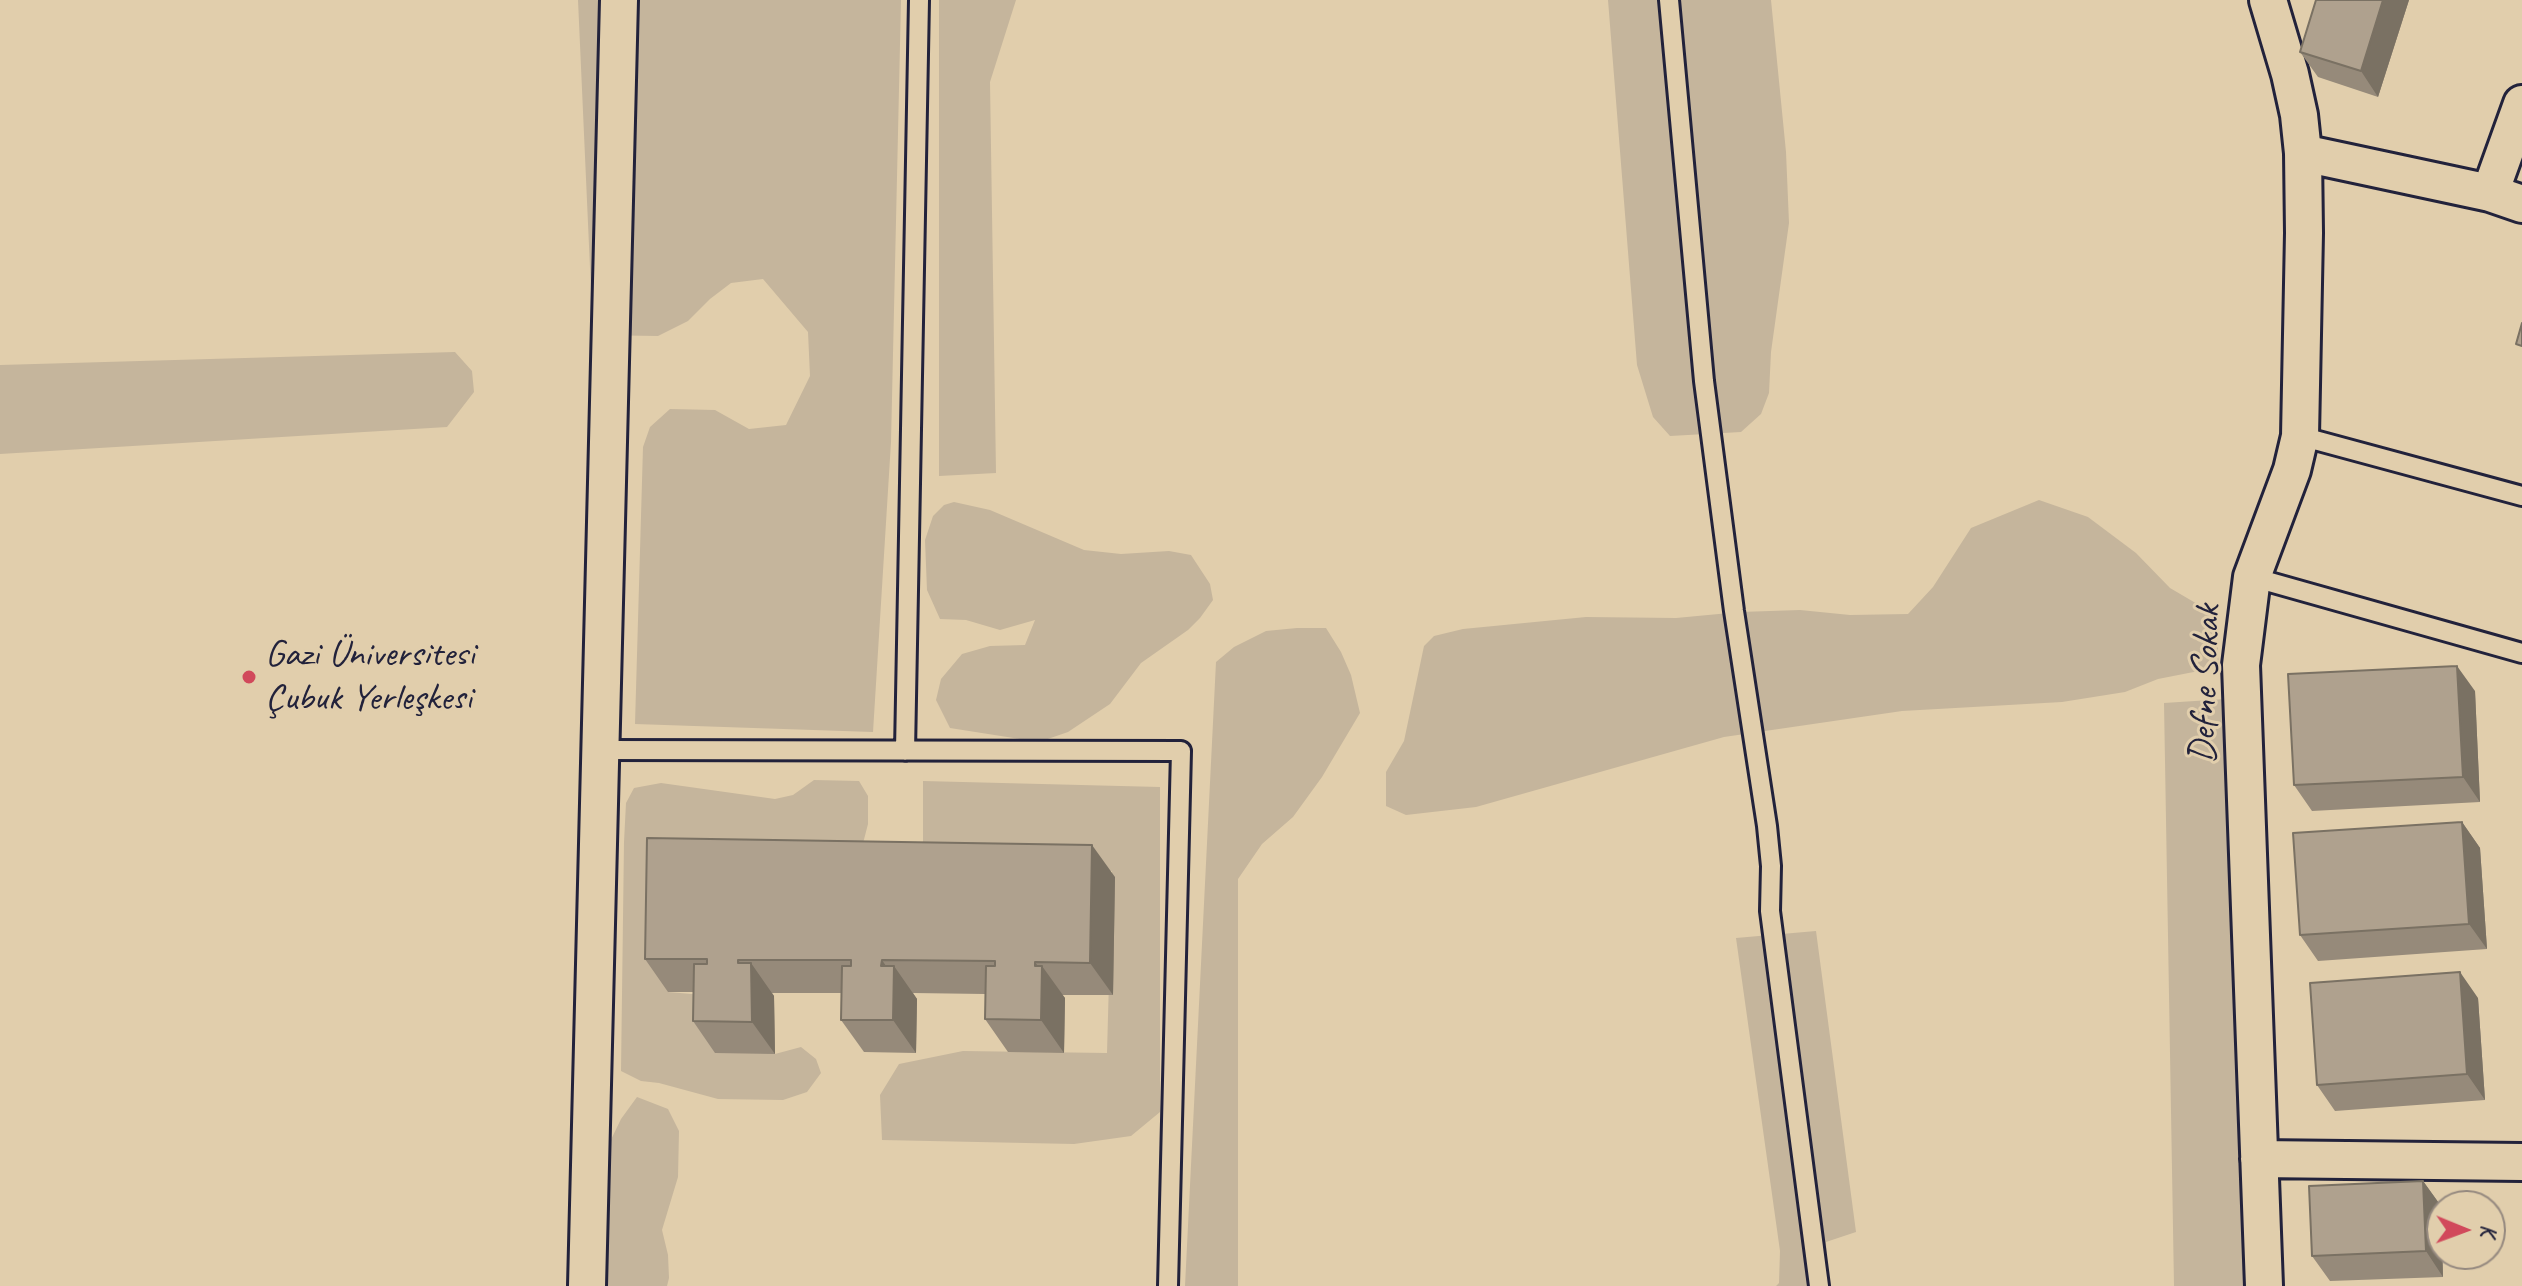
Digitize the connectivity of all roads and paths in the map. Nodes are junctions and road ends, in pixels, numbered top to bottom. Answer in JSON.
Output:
{"nodes":[{"id":1,"x":619,"y":0,"type":"edge"},
{"id":2,"x":919,"y":0,"type":"edge"},
{"id":3,"x":1669,"y":0,"type":"edge"},
{"id":4,"x":2268,"y":0,"type":"edge"},
{"id":5,"x":2522,"y":104,"type":"edge"},
{"id":6,"x":2303,"y":153,"type":"junction"},
{"id":7,"x":2506,"y":199,"type":"edge"},
{"id":8,"x":2300,"y":436,"type":"junction"},
{"id":9,"x":2522,"y":496,"type":"edge"},
{"id":10,"x":2252,"y":577,"type":"junction"},
{"id":11,"x":2522,"y":653,"type":"edge"},
{"id":12,"x":601,"y":750,"type":"junction"},
{"id":13,"x":905,"y":751,"type":"junction"},
{"id":14,"x":2259,"y":1159,"type":"junction"},
{"id":15,"x":2522,"y":1162,"type":"edge"},
{"id":16,"x":587,"y":1286,"type":"edge"},
{"id":17,"x":1168,"y":1286,"type":"edge"},
{"id":18,"x":1819,"y":1286,"type":"edge"},
{"id":19,"x":2264,"y":1286,"type":"edge"}],
"edges":[{"from":1,"to":12,"type":"street"},
{"from":2,"to":13,"type":"lane"},
{"from":3,"to":18,"type":"lane"},
{"from":4,"to":6,"type":"street","name":"Defne Sokak"},
{"from":5,"to":7,"type":"street"},
{"from":6,"to":7,"type":"street"},
{"from":6,"to":8,"type":"street","name":"Defne Sokak"},
{"from":8,"to":9,"type":"lane"},
{"from":8,"to":10,"type":"street","name":"Defne Sokak"},
{"from":10,"to":11,"type":"lane"},
{"from":10,"to":14,"type":"street","name":"Defne Sokak"},
{"from":12,"to":13,"type":"lane"},
{"from":12,"to":16,"type":"street"},
{"from":13,"to":17,"type":"lane"},
{"from":14,"to":15,"type":"street"},
{"from":14,"to":19,"type":"street","name":"Defne Sokak"}]}
